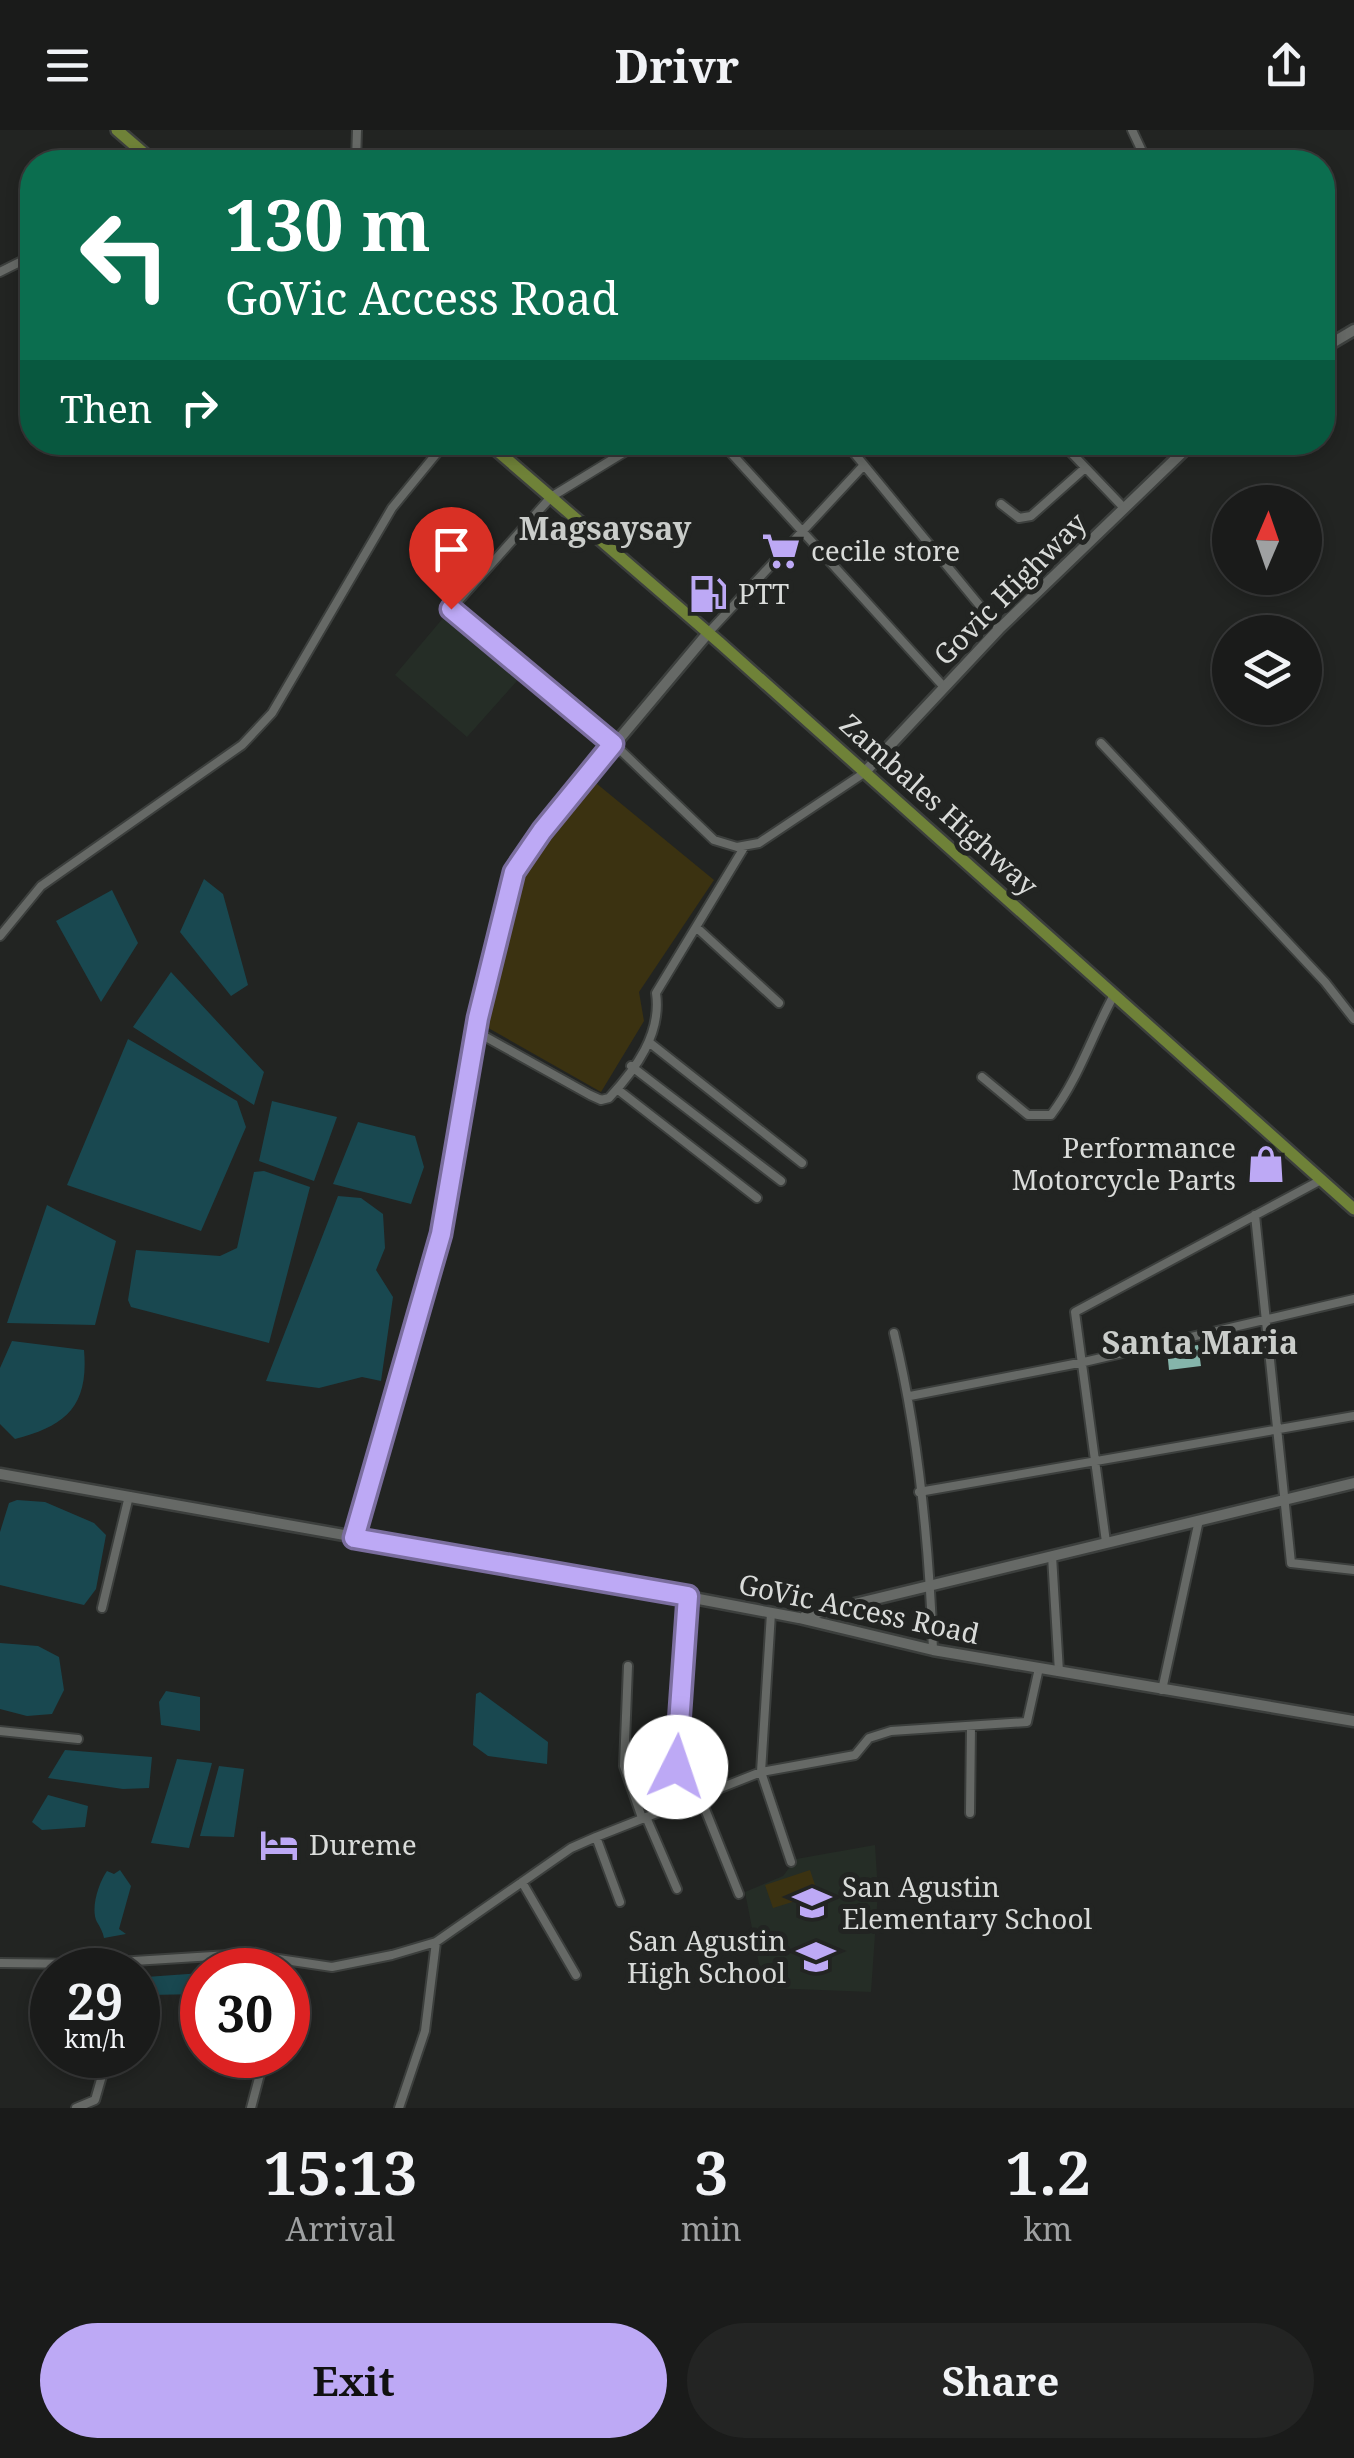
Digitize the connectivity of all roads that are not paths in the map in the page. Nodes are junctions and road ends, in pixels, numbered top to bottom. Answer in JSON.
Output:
{"nodes":[{"id":1,"x":117,"y":130,"type":"edge"},
{"id":2,"x":140,"y":150,"type":"edge"},
{"id":3,"x":435,"y":455,"type":"edge"},
{"id":4,"x":502,"y":455,"type":"edge"},
{"id":5,"x":620,"y":455,"type":"edge"},
{"id":6,"x":734,"y":455,"type":"edge"},
{"id":7,"x":857,"y":455,"type":"edge"},
{"id":8,"x":1073,"y":455,"type":"edge"},
{"id":9,"x":1179,"y":455,"type":"edge"},
{"id":10,"x":864,"y":464,"type":"junction"},
{"id":11,"x":1085,"y":468,"type":"junction"},
{"id":12,"x":551,"y":498,"type":"junction"},
{"id":13,"x":1001,"y":504,"type":"dead end"},
{"id":14,"x":1124,"y":508,"type":"junction"},
{"id":15,"x":802,"y":531,"type":"junction"},
{"id":16,"x":1000,"y":629,"type":"junction"},
{"id":17,"x":708,"y":633,"type":"junction"},
{"id":18,"x":944,"y":687,"type":"junction"},
{"id":19,"x":1101,"y":743,"type":"dead end"},
{"id":20,"x":613,"y":744,"type":"junction"},
{"id":21,"x":864,"y":772,"type":"junction"},
{"id":22,"x":744,"y":846,"type":"junction"},
{"id":23,"x":696,"y":927,"type":"junction"},
{"id":24,"x":0,"y":936,"type":"edge"},
{"id":25,"x":1114,"y":995,"type":"junction"},
{"id":26,"x":779,"y":1003,"type":"dead end"},
{"id":27,"x":1354,"y":1019,"type":"edge"},
{"id":28,"x":476,"y":1031,"type":"junction"},
{"id":29,"x":650,"y":1043,"type":"junction"},
{"id":30,"x":631,"y":1066,"type":"junction"},
{"id":31,"x":982,"y":1077,"type":"dead end"},
{"id":32,"x":617,"y":1090,"type":"junction"},
{"id":33,"x":802,"y":1163,"type":"dead end"},
{"id":34,"x":1321,"y":1180,"type":"junction"},
{"id":35,"x":781,"y":1181,"type":"dead end"},
{"id":36,"x":757,"y":1198,"type":"dead end"},
{"id":37,"x":1354,"y":1209,"type":"edge"},
{"id":38,"x":1256,"y":1215,"type":"junction"},
{"id":39,"x":1354,"y":1299,"type":"edge"},
{"id":40,"x":1269,"y":1319,"type":"junction"},
{"id":41,"x":894,"y":1333,"type":"dead end"},
{"id":42,"x":1084,"y":1362,"type":"junction"},
{"id":43,"x":910,"y":1396,"type":"junction"},
{"id":44,"x":1354,"y":1416,"type":"edge"},
{"id":45,"x":1279,"y":1430,"type":"junction"},
{"id":46,"x":1095,"y":1460,"type":"junction"},
{"id":47,"x":0,"y":1474,"type":"edge"},
{"id":48,"x":1354,"y":1483,"type":"edge"},
{"id":49,"x":920,"y":1492,"type":"junction"},
{"id":50,"x":129,"y":1496,"type":"junction"},
{"id":51,"x":1286,"y":1498,"type":"junction"},
{"id":52,"x":1200,"y":1520,"type":"junction"},
{"id":53,"x":354,"y":1538,"type":"junction"},
{"id":54,"x":1106,"y":1542,"type":"junction"},
{"id":55,"x":1052,"y":1556,"type":"junction"},
{"id":56,"x":1354,"y":1570,"type":"edge"},
{"id":57,"x":930,"y":1586,"type":"junction"},
{"id":58,"x":688,"y":1596,"type":"junction"},
{"id":59,"x":102,"y":1608,"type":"dead end"},
{"id":60,"x":771,"y":1613,"type":"junction"},
{"id":61,"x":799,"y":1618,"type":"junction"},
{"id":62,"x":933,"y":1650,"type":"junction"},
{"id":63,"x":628,"y":1666,"type":"dead end"},
{"id":64,"x":1039,"y":1668,"type":"junction"},
{"id":65,"x":1059,"y":1672,"type":"junction"},
{"id":66,"x":1162,"y":1690,"type":"junction"},
{"id":67,"x":1354,"y":1722,"type":"edge"},
{"id":68,"x":971,"y":1726,"type":"junction"},
{"id":69,"x":0,"y":1731,"type":"edge"},
{"id":70,"x":78,"y":1739,"type":"dead end"},
{"id":71,"x":761,"y":1772,"type":"junction"},
{"id":72,"x":698,"y":1794,"type":"junction"},
{"id":73,"x":682,"y":1801,"type":"junction"},
{"id":74,"x":970,"y":1813,"type":"dead end"},
{"id":75,"x":644,"y":1818,"type":"junction"},
{"id":76,"x":596,"y":1837,"type":"junction"},
{"id":77,"x":792,"y":1862,"type":"dead end"},
{"id":78,"x":522,"y":1882,"type":"junction"},
{"id":79,"x":677,"y":1889,"type":"dead end"},
{"id":80,"x":739,"y":1894,"type":"dead end"},
{"id":81,"x":620,"y":1902,"type":"dead end"},
{"id":82,"x":436,"y":1942,"type":"junction"},
{"id":83,"x":0,"y":1963,"type":"edge"},
{"id":84,"x":30,"y":1964,"type":"edge"},
{"id":85,"x":310,"y":1964,"type":"edge"},
{"id":86,"x":576,"y":1976,"type":"dead end"},
{"id":87,"x":101,"y":2078,"type":"edge"},
{"id":88,"x":259,"y":2078,"type":"edge"},
{"id":89,"x":76,"y":2108,"type":"edge"},
{"id":90,"x":251,"y":2108,"type":"edge"},
{"id":91,"x":400,"y":2108,"type":"edge"}],
"edges":[{"from":1,"to":2,"type":"main road"},
{"from":3,"to":24,"type":"street"},
{"from":4,"to":12,"type":"main road","name":"Zambales Highway"},
{"from":5,"to":12,"type":"street"},
{"from":6,"to":15,"type":"street"},
{"from":7,"to":10,"type":"street"},
{"from":8,"to":11,"type":"street"},
{"from":9,"to":14,"type":"main road","name":"Govic Highway"},
{"from":10,"to":15,"type":"street"},
{"from":10,"to":16,"type":"street"},
{"from":11,"to":13,"type":"street"},
{"from":11,"to":14,"type":"street"},
{"from":12,"to":17,"type":"main road","name":"Zambales Highway"},
{"from":12,"to":20,"type":"street"},
{"from":14,"to":16,"type":"main road","name":"Govic Highway"},
{"from":15,"to":17,"type":"street"},
{"from":15,"to":18,"type":"street"},
{"from":16,"to":18,"type":"main road","name":"Govic Highway"},
{"from":17,"to":20,"type":"main road"},
{"from":17,"to":21,"type":"main road","name":"Zambales Highway"},
{"from":18,"to":21,"type":"main road","name":"Govic Highway"},
{"from":19,"to":27,"type":"street"},
{"from":20,"to":22,"type":"street"},
{"from":20,"to":28,"type":"main road"},
{"from":21,"to":22,"type":"street"},
{"from":21,"to":25,"type":"main road","name":"Zambales Highway"},
{"from":22,"to":23,"type":"street"},
{"from":23,"to":26,"type":"street"},
{"from":23,"to":29,"type":"street"},
{"from":25,"to":31,"type":"street"},
{"from":25,"to":34,"type":"main road","name":"Zambales Highway"},
{"from":28,"to":32,"type":"street"},
{"from":28,"to":53,"type":"main road"},
{"from":29,"to":30,"type":"street"},
{"from":29,"to":33,"type":"street"},
{"from":30,"to":32,"type":"street"},
{"from":30,"to":35,"type":"street"},
{"from":32,"to":36,"type":"street"},
{"from":34,"to":37,"type":"main road","name":"Zambales Highway"},
{"from":34,"to":38,"type":"street"},
{"from":38,"to":40,"type":"street"},
{"from":38,"to":42,"type":"street"},
{"from":39,"to":40,"type":"street"},
{"from":40,"to":42,"type":"street"},
{"from":40,"to":45,"type":"street"},
{"from":41,"to":43,"type":"street"},
{"from":42,"to":43,"type":"street"},
{"from":42,"to":46,"type":"street"},
{"from":43,"to":49,"type":"street"},
{"from":44,"to":45,"type":"street"},
{"from":45,"to":46,"type":"street"},
{"from":45,"to":51,"type":"street"},
{"from":46,"to":49,"type":"street"},
{"from":46,"to":54,"type":"street"},
{"from":47,"to":50,"type":"main road","name":"GoVic Access Road"},
{"from":48,"to":51,"type":"main road"},
{"from":49,"to":57,"type":"street"},
{"from":50,"to":53,"type":"main road","name":"GoVic Access Road"},
{"from":50,"to":59,"type":"street"},
{"from":51,"to":52,"type":"main road"},
{"from":51,"to":56,"type":"street"},
{"from":52,"to":54,"type":"main road"},
{"from":52,"to":66,"type":"street"},
{"from":53,"to":58,"type":"main road","name":"GoVic Access Road"},
{"from":54,"to":55,"type":"main road"},
{"from":55,"to":57,"type":"main road"},
{"from":55,"to":65,"type":"street"},
{"from":57,"to":61,"type":"main road"},
{"from":57,"to":62,"type":"street"},
{"from":58,"to":60,"type":"main road","name":"GoVic Access Road"},
{"from":58,"to":73,"type":"street"},
{"from":60,"to":61,"type":"main road","name":"GoVic Access Road"},
{"from":60,"to":71,"type":"street"},
{"from":61,"to":62,"type":"main road","name":"GoVic Access Road"},
{"from":62,"to":64,"type":"main road","name":"GoVic Access Road"},
{"from":63,"to":75,"type":"street"},
{"from":64,"to":65,"type":"main road","name":"GoVic Access Road"},
{"from":64,"to":68,"type":"street"},
{"from":65,"to":66,"type":"main road","name":"GoVic Access Road"},
{"from":66,"to":67,"type":"main road","name":"GoVic Access Road"},
{"from":68,"to":71,"type":"street"},
{"from":68,"to":74,"type":"street"},
{"from":69,"to":70,"type":"street"},
{"from":71,"to":72,"type":"street"},
{"from":71,"to":77,"type":"street"},
{"from":72,"to":73,"type":"street"},
{"from":72,"to":80,"type":"street"},
{"from":73,"to":75,"type":"street"},
{"from":75,"to":76,"type":"street"},
{"from":75,"to":79,"type":"street"},
{"from":76,"to":78,"type":"street"},
{"from":76,"to":81,"type":"street"},
{"from":78,"to":82,"type":"street"},
{"from":78,"to":86,"type":"street"},
{"from":82,"to":85,"type":"street"},
{"from":82,"to":91,"type":"street"},
{"from":83,"to":84,"type":"street"},
{"from":87,"to":89,"type":"street"},
{"from":88,"to":90,"type":"street"}]}
